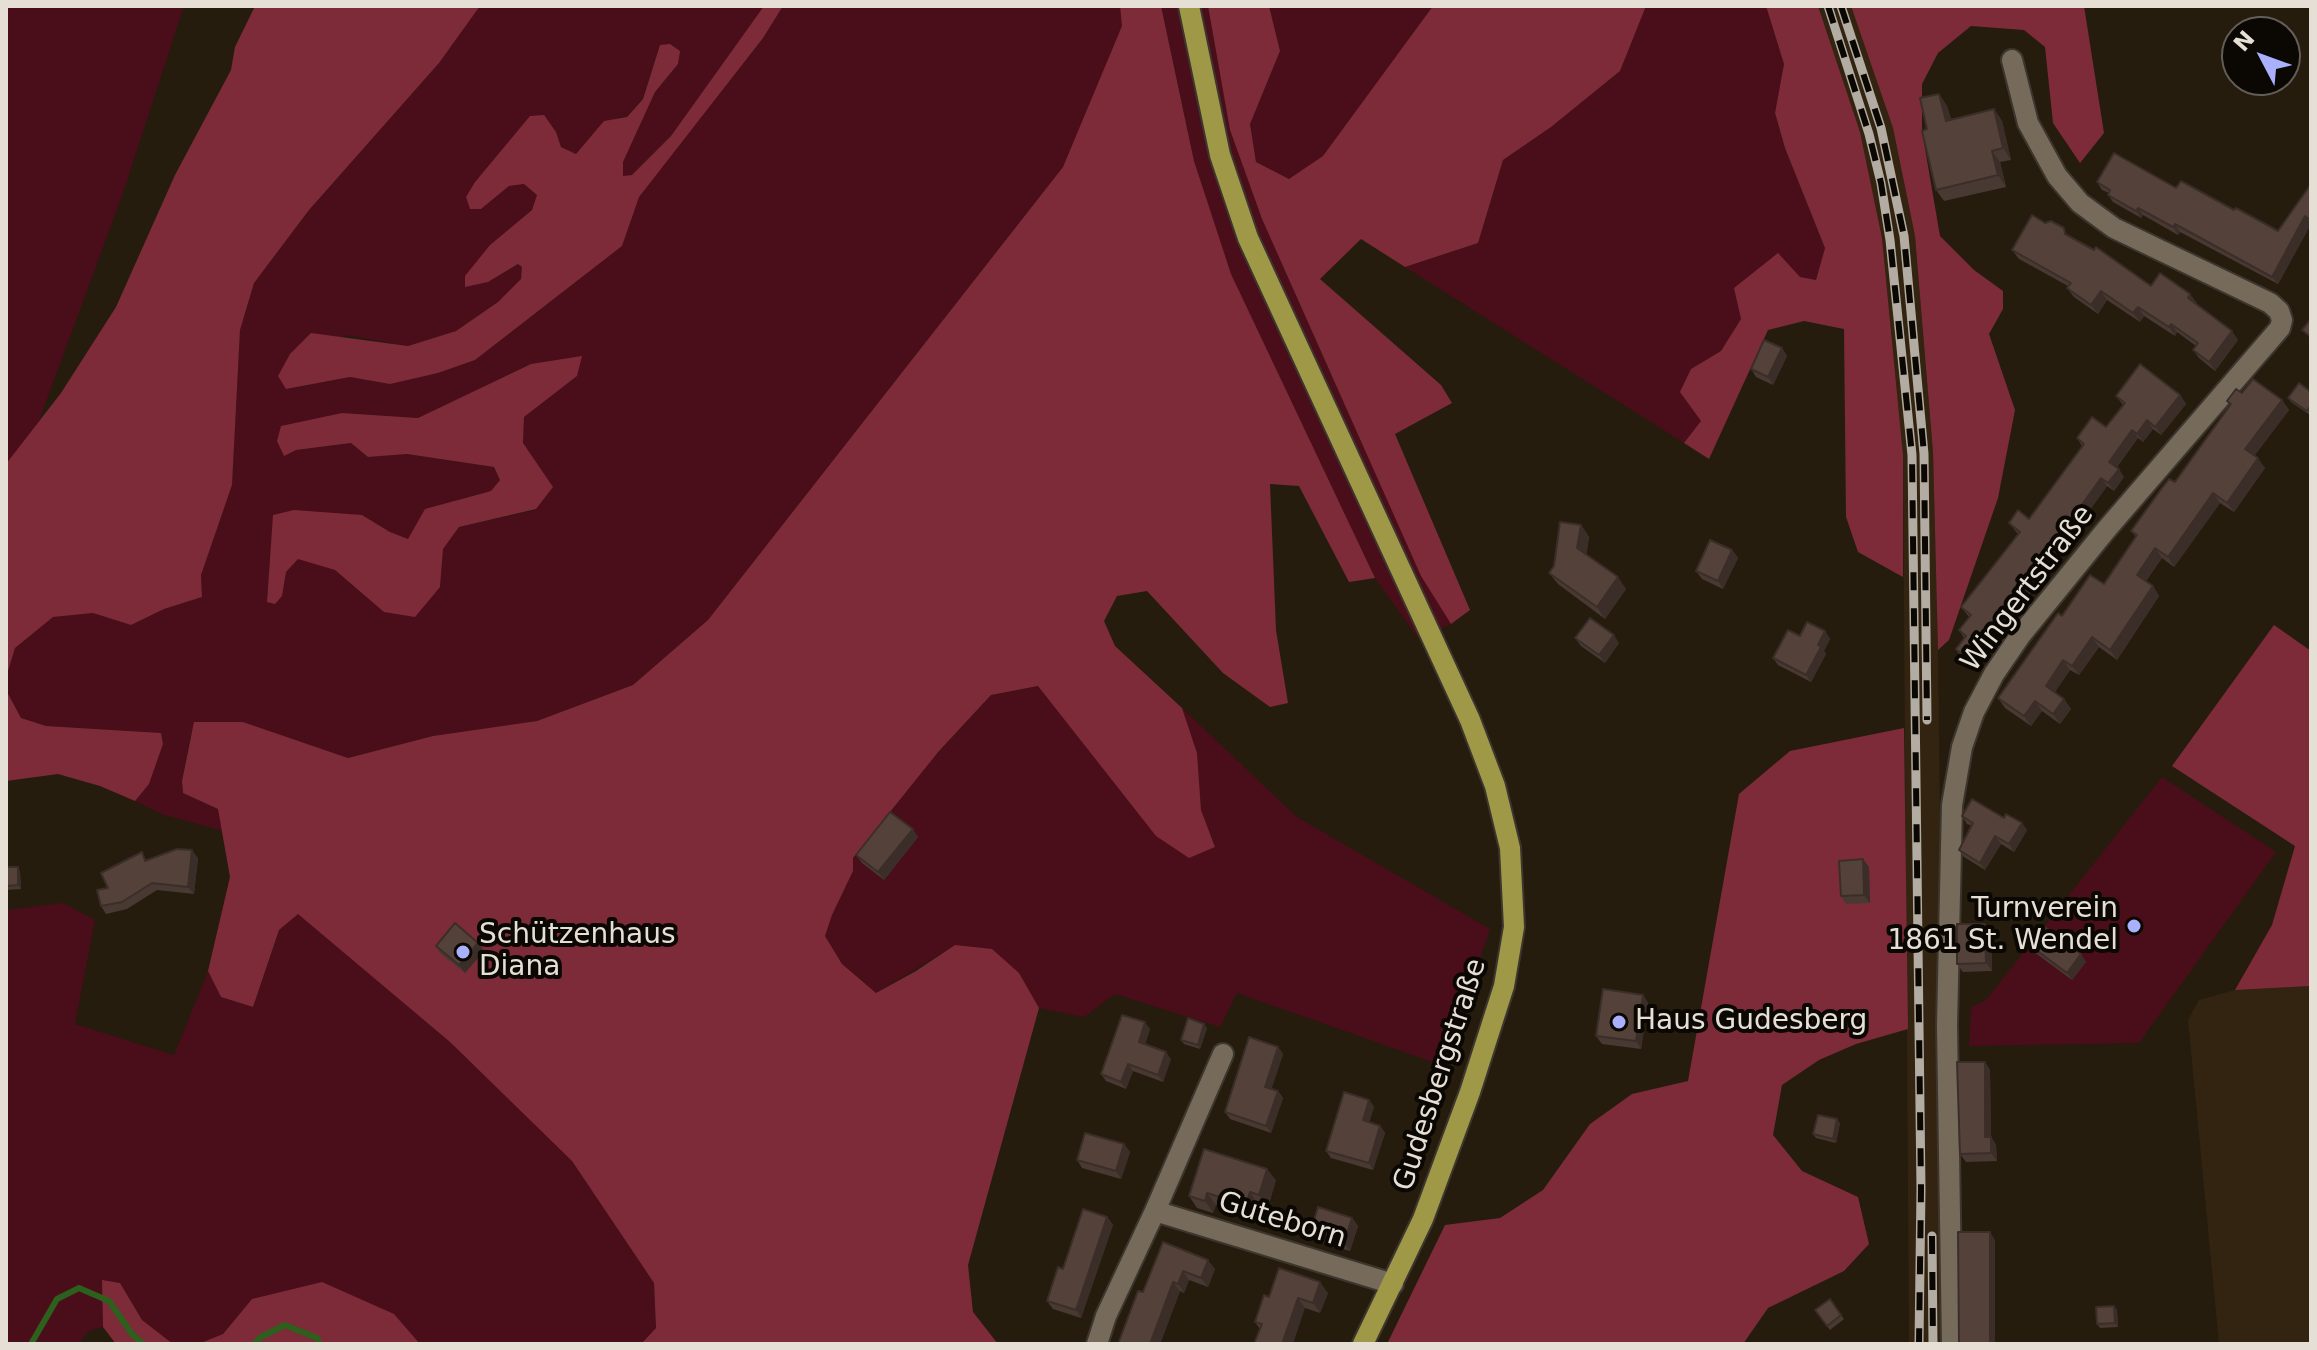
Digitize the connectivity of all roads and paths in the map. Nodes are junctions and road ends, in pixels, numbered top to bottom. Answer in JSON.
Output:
{"nodes":[{"id":1,"x":1189,"y":6,"type":"edge"},
{"id":2,"x":2012,"y":60,"type":"dead end"},
{"id":3,"x":1223,"y":1054,"type":"dead end"},
{"id":4,"x":1155,"y":1211,"type":"junction"},
{"id":5,"x":1393,"y":1284,"type":"junction"},
{"id":6,"x":1097,"y":1344,"type":"edge"},
{"id":7,"x":1363,"y":1344,"type":"edge"},
{"id":8,"x":1952,"y":1344,"type":"edge"}],
"edges":[{"from":1,"to":5,"type":"main road","name":"Gudesbergstraße"},
{"from":2,"to":8,"type":"street","name":"Wingertstraße"},
{"from":3,"to":4,"type":"street"},
{"from":4,"to":5,"type":"street","name":"Guteborn"},
{"from":4,"to":6,"type":"street"},
{"from":5,"to":7,"type":"main road","name":"Gudesbergstraße"}]}
